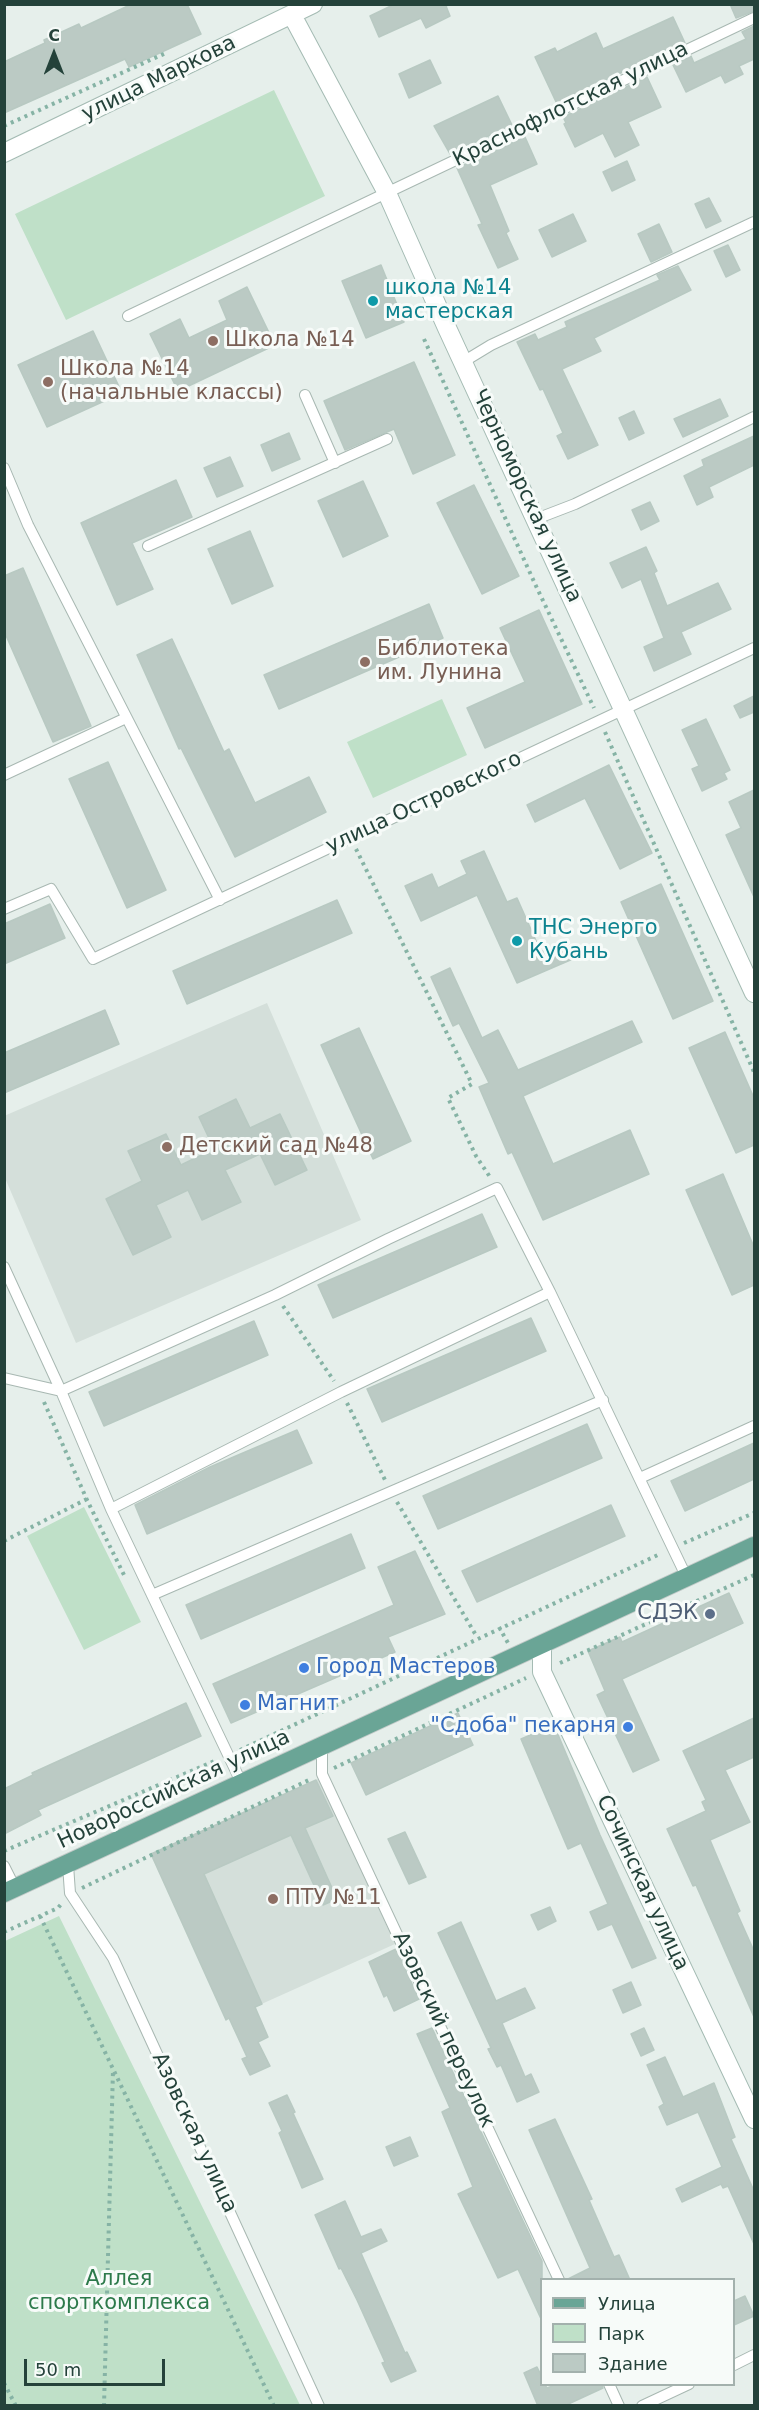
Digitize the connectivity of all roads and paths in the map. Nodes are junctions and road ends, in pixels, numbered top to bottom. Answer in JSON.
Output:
{"nodes":[{"id":1,"x":313,"y":4,"type":"edge"},
{"id":2,"x":290,"y":10,"type":"edge"},
{"id":3,"x":754,"y":18,"type":"edge"},
{"id":4,"x":179,"y":47,"type":"dead end"},
{"id":5,"x":4,"y":126,"type":"edge"},
{"id":6,"x":4,"y":153,"type":"edge"},
{"id":7,"x":387,"y":193,"type":"junction"},
{"id":8,"x":754,"y":222,"type":"edge"},
{"id":9,"x":128,"y":316,"type":"dead end"},
{"id":10,"x":424,"y":339,"type":"dead end"},
{"id":11,"x":464,"y":362,"type":"junction"},
{"id":12,"x":305,"y":395,"type":"dead end"},
{"id":13,"x":754,"y":417,"type":"edge"},
{"id":14,"x":387,"y":439,"type":"dead end"},
{"id":15,"x":335,"y":463,"type":"junction"},
{"id":16,"x":4,"y":468,"type":"edge"},
{"id":17,"x":536,"y":519,"type":"junction"},
{"id":18,"x":148,"y":546,"type":"dead end"},
{"id":19,"x":754,"y":648,"type":"edge"},
{"id":20,"x":625,"y":709,"type":"junction"},
{"id":21,"x":126,"y":718,"type":"junction"},
{"id":22,"x":600,"y":720,"type":"junction"},
{"id":23,"x":4,"y":775,"type":"edge"},
{"id":24,"x":351,"y":838,"type":"junction"},
{"id":25,"x":220,"y":900,"type":"junction"},
{"id":26,"x":4,"y":909,"type":"edge"},
{"id":27,"x":754,"y":993,"type":"edge"},
{"id":28,"x":754,"y":1072,"type":"edge"},
{"id":29,"x":497,"y":1188,"type":"junction"},
{"id":30,"x":4,"y":1267,"type":"edge"},
{"id":31,"x":550,"y":1292,"type":"junction"},
{"id":32,"x":275,"y":1295,"type":"junction"},
{"id":33,"x":4,"y":1378,"type":"edge"},
{"id":34,"x":61,"y":1390,"type":"junction"},
{"id":35,"x":341,"y":1392,"type":"junction"},
{"id":36,"x":603,"y":1400,"type":"junction"},
{"id":37,"x":754,"y":1426,"type":"edge"},
{"id":38,"x":640,"y":1478,"type":"junction"},
{"id":39,"x":104,"y":1491,"type":"junction"},
{"id":40,"x":390,"y":1492,"type":"junction"},
{"id":41,"x":111,"y":1509,"type":"junction"},
{"id":42,"x":754,"y":1513,"type":"edge"},
{"id":43,"x":4,"y":1541,"type":"edge"},
{"id":44,"x":754,"y":1546,"type":"edge"},
{"id":45,"x":672,"y":1548,"type":"junction"},
{"id":46,"x":754,"y":1575,"type":"edge"},
{"id":47,"x":687,"y":1578,"type":"junction"},
{"id":48,"x":152,"y":1595,"type":"junction"},
{"id":49,"x":477,"y":1637,"type":"junction"},
{"id":50,"x":542,"y":1645,"type":"junction"},
{"id":51,"x":542,"y":1672,"type":"junction"},
{"id":52,"x":322,"y":1746,"type":"junction"},
{"id":53,"x":228,"y":1755,"type":"junction"},
{"id":54,"x":322,"y":1774,"type":"junction"},
{"id":55,"x":242,"y":1784,"type":"junction"},
{"id":56,"x":4,"y":1851,"type":"edge"},
{"id":57,"x":68,"y":1865,"type":"junction"},
{"id":58,"x":4,"y":1866,"type":"edge"},
{"id":59,"x":10,"y":1891,"type":"edge"},
{"id":60,"x":70,"y":1893,"type":"junction"},
{"id":61,"x":40,"y":1916,"type":"junction"},
{"id":62,"x":4,"y":1932,"type":"edge"},
{"id":63,"x":113,"y":2068,"type":"junction"},
{"id":64,"x":754,"y":2119,"type":"edge"},
{"id":65,"x":559,"y":2278,"type":"edge"},
{"id":66,"x":754,"y":2355,"type":"edge"},
{"id":67,"x":735,"y":2364,"type":"edge"},
{"id":68,"x":4,"y":2383,"type":"edge"},
{"id":69,"x":609,"y":2386,"type":"edge"},
{"id":70,"x":687,"y":2386,"type":"edge"},
{"id":71,"x":16,"y":2406,"type":"edge"},
{"id":72,"x":104,"y":2406,"type":"edge"},
{"id":73,"x":274,"y":2406,"type":"edge"},
{"id":74,"x":319,"y":2406,"type":"edge"},
{"id":75,"x":619,"y":2406,"type":"edge"},
{"id":76,"x":642,"y":2406,"type":"edge"}],
"edges":[{"from":1,"to":2,"type":"main road","name":"улица Маркова"},
{"from":2,"to":6,"type":"main road","name":"улица Маркова"},
{"from":2,"to":7,"type":"main road","name":"Черноморская улица"},
{"from":3,"to":7,"type":"lane","name":"Краснофлотская улица"},
{"from":4,"to":5,"type":"path"},
{"from":7,"to":9,"type":"lane","name":"Краснофлотская улица"},
{"from":7,"to":11,"type":"main road","name":"Черноморская улица"},
{"from":8,"to":11,"type":"lane"},
{"from":10,"to":22,"type":"path"},
{"from":11,"to":17,"type":"main road","name":"Черноморская улица"},
{"from":12,"to":15,"type":"lane"},
{"from":13,"to":17,"type":"lane"},
{"from":14,"to":15,"type":"lane"},
{"from":15,"to":18,"type":"lane"},
{"from":16,"to":21,"type":"lane"},
{"from":17,"to":20,"type":"main road","name":"Черноморская улица"},
{"from":19,"to":20,"type":"lane","name":"улица Островского"},
{"from":20,"to":22,"type":"lane","name":"улица Островского"},
{"from":20,"to":27,"type":"main road","name":"Черноморская улица"},
{"from":21,"to":23,"type":"lane"},
{"from":21,"to":25,"type":"lane"},
{"from":22,"to":24,"type":"lane","name":"улица Островского"},
{"from":22,"to":28,"type":"path"},
{"from":24,"to":25,"type":"lane","name":"улица Островского"},
{"from":24,"to":29,"type":"path"},
{"from":25,"to":26,"type":"lane","name":"улица Островского"},
{"from":29,"to":31,"type":"lane"},
{"from":29,"to":32,"type":"lane"},
{"from":30,"to":34,"type":"lane"},
{"from":31,"to":35,"type":"lane"},
{"from":31,"to":36,"type":"lane"},
{"from":32,"to":34,"type":"lane"},
{"from":32,"to":35,"type":"path"},
{"from":33,"to":34,"type":"lane"},
{"from":34,"to":39,"type":"lane"},
{"from":35,"to":40,"type":"path"},
{"from":35,"to":41,"type":"lane"},
{"from":36,"to":38,"type":"lane"},
{"from":36,"to":40,"type":"lane"},
{"from":37,"to":38,"type":"lane"},
{"from":38,"to":45,"type":"lane"},
{"from":39,"to":41,"type":"lane"},
{"from":39,"to":43,"type":"path"},
{"from":40,"to":48,"type":"lane"},
{"from":40,"to":49,"type":"path"},
{"from":41,"to":48,"type":"lane"},
{"from":42,"to":45,"type":"path"},
{"from":44,"to":47,"type":"main road","name":"Новороссийская улица"},
{"from":45,"to":47,"type":"lane"},
{"from":45,"to":49,"type":"path"},
{"from":46,"to":51,"type":"path"},
{"from":47,"to":50,"type":"main road","name":"Новороссийская улица"},
{"from":48,"to":53,"type":"lane"},
{"from":49,"to":53,"type":"path"},
{"from":50,"to":51,"type":"main road","name":"Сочинская улица"},
{"from":50,"to":52,"type":"main road","name":"Новороссийская улица"},
{"from":51,"to":54,"type":"path"},
{"from":51,"to":64,"type":"main road","name":"Сочинская улица"},
{"from":52,"to":54,"type":"lane","name":"Азовский переулок"},
{"from":52,"to":55,"type":"main road","name":"Новороссийская улица"},
{"from":53,"to":55,"type":"lane"},
{"from":53,"to":56,"type":"path"},
{"from":54,"to":60,"type":"path"},
{"from":54,"to":65,"type":"lane","name":"Азовский переулок"},
{"from":55,"to":57,"type":"main road","name":"Новороссийская улица"},
{"from":57,"to":59,"type":"main road","name":"Новороссийская улица"},
{"from":57,"to":60,"type":"lane","name":"Азовская улица"},
{"from":58,"to":59,"type":"lane"},
{"from":60,"to":61,"type":"path"},
{"from":60,"to":74,"type":"lane","name":"Азовская улица"},
{"from":61,"to":62,"type":"path"},
{"from":61,"to":63,"type":"path"},
{"from":63,"to":72,"type":"path"},
{"from":63,"to":73,"type":"path"},
{"from":66,"to":67,"type":"lane"},
{"from":68,"to":71,"type":"path"},
{"from":69,"to":75,"type":"lane"},
{"from":70,"to":76,"type":"lane"}]}
